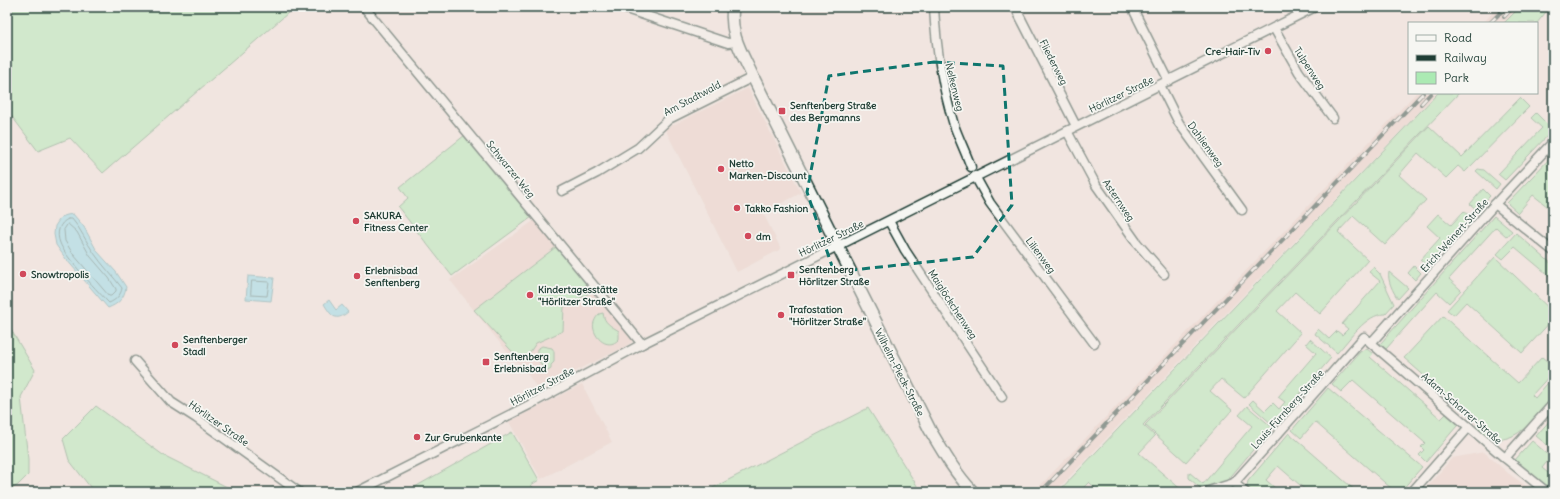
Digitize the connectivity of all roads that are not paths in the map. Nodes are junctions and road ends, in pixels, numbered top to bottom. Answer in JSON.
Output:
{"nodes":[{"id":1,"x":364,"y":7,"type":"edge"},
{"id":2,"x":620,"y":7,"type":"edge"},
{"id":3,"x":733,"y":7,"type":"edge"},
{"id":4,"x":934,"y":7,"type":"edge"},
{"id":5,"x":1015,"y":7,"type":"edge"},
{"id":6,"x":1315,"y":7,"type":"edge"},
{"id":7,"x":1134,"y":11,"type":"dead end"},
{"id":8,"x":1274,"y":28,"type":"junction"},
{"id":9,"x":736,"y":42,"type":"junction"},
{"id":10,"x":753,"y":77,"type":"junction"},
{"id":11,"x":1169,"y":81,"type":"junction"},
{"id":12,"x":1160,"y":85,"type":"junction"},
{"id":13,"x":1333,"y":118,"type":"dead end"},
{"id":14,"x":1076,"y":126,"type":"junction"},
{"id":15,"x":1067,"y":131,"type":"junction"},
{"id":16,"x":1553,"y":142,"type":"edge"},
{"id":17,"x":971,"y":168,"type":"dead end"},
{"id":18,"x":975,"y":176,"type":"junction"},
{"id":19,"x":562,"y":191,"type":"dead end"},
{"id":20,"x":1495,"y":204,"type":"junction"},
{"id":21,"x":1242,"y":210,"type":"dead end"},
{"id":22,"x":889,"y":221,"type":"junction"},
{"id":23,"x":837,"y":246,"type":"junction"},
{"id":24,"x":1553,"y":251,"type":"edge"},
{"id":25,"x":1164,"y":274,"type":"dead end"},
{"id":26,"x":1364,"y":337,"type":"joint"},
{"id":27,"x":1094,"y":343,"type":"dead end"},
{"id":28,"x":1371,"y":343,"type":"junction"},
{"id":29,"x":642,"y":344,"type":"junction"},
{"id":30,"x":136,"y":361,"type":"dead end"},
{"id":31,"x":1002,"y":397,"type":"dead end"},
{"id":32,"x":1553,"y":404,"type":"edge"},
{"id":33,"x":1469,"y":427,"type":"junction"},
{"id":34,"x":1505,"y":458,"type":"junction"},
{"id":35,"x":1234,"y":483,"type":"junction"},
{"id":36,"x":299,"y":492,"type":"edge"},
{"id":37,"x":357,"y":492,"type":"edge"},
{"id":38,"x":973,"y":492,"type":"edge"},
{"id":39,"x":1205,"y":492,"type":"edge"},
{"id":40,"x":1245,"y":492,"type":"edge"},
{"id":41,"x":1412,"y":492,"type":"edge"},
{"id":42,"x":1547,"y":492,"type":"edge"}],
"edges":[{"from":1,"to":29,"type":"street","name":"Schwarzer Weg"},
{"from":2,"to":9,"type":"street"},
{"from":3,"to":9,"type":"main road","name":"Wilhelm-Pieck-Straße"},
{"from":4,"to":17,"type":"street","name":"Nelkenweg"},
{"from":5,"to":14,"type":"street","name":"Fliederweg"},
{"from":6,"to":8,"type":"street","name":"Hörlitzer Straße"},
{"from":7,"to":11,"type":"street"},
{"from":8,"to":11,"type":"street","name":"Hörlitzer Straße"},
{"from":8,"to":13,"type":"street","name":"Tulpenweg"},
{"from":9,"to":10,"type":"main road","name":"Wilhelm-Pieck-Straße"},
{"from":10,"to":19,"type":"street","name":"Am Stadtwald"},
{"from":10,"to":23,"type":"main road","name":"Wilhelm-Pieck-Straße"},
{"from":11,"to":12,"type":"street","name":"Hörlitzer Straße"},
{"from":12,"to":14,"type":"street","name":"Hörlitzer Straße"},
{"from":12,"to":21,"type":"street","name":"Dahlienweg"},
{"from":14,"to":15,"type":"street","name":"Hörlitzer Straße"},
{"from":15,"to":18,"type":"street","name":"Hörlitzer Straße"},
{"from":15,"to":25,"type":"street","name":"Asternweg"},
{"from":16,"to":20,"type":"street","name":"Erich-Weinert-Straße"},
{"from":18,"to":22,"type":"street","name":"Hörlitzer Straße"},
{"from":18,"to":27,"type":"street","name":"Lilienweg"},
{"from":20,"to":24,"type":"street"},
{"from":20,"to":28,"type":"street","name":"Erich-Weinert-Straße"},
{"from":22,"to":23,"type":"street","name":"Hörlitzer Straße"},
{"from":22,"to":31,"type":"street","name":"Maiglöckchenweg"},
{"from":23,"to":29,"type":"street","name":"Hörlitzer Straße"},
{"from":23,"to":38,"type":"main road","name":"Wilhelm-Pieck-Straße"},
{"from":26,"to":28,"type":"street","name":"Adam-Scharrer-Straße"},
{"from":26,"to":35,"type":"street","name":"Louis-Fürnberg-Straße"},
{"from":28,"to":33,"type":"street","name":"Adam-Scharrer-Straße"},
{"from":29,"to":37,"type":"street","name":"Hörlitzer Straße"},
{"from":30,"to":36,"type":"street","name":"Hörlitzer Straße"},
{"from":32,"to":34,"type":"street"},
{"from":33,"to":34,"type":"street","name":"Adam-Scharrer-Straße"},
{"from":33,"to":41,"type":"street"},
{"from":34,"to":42,"type":"street","name":"Adam-Scharrer-Straße"},
{"from":35,"to":39,"type":"street"},
{"from":35,"to":40,"type":"street"}]}
